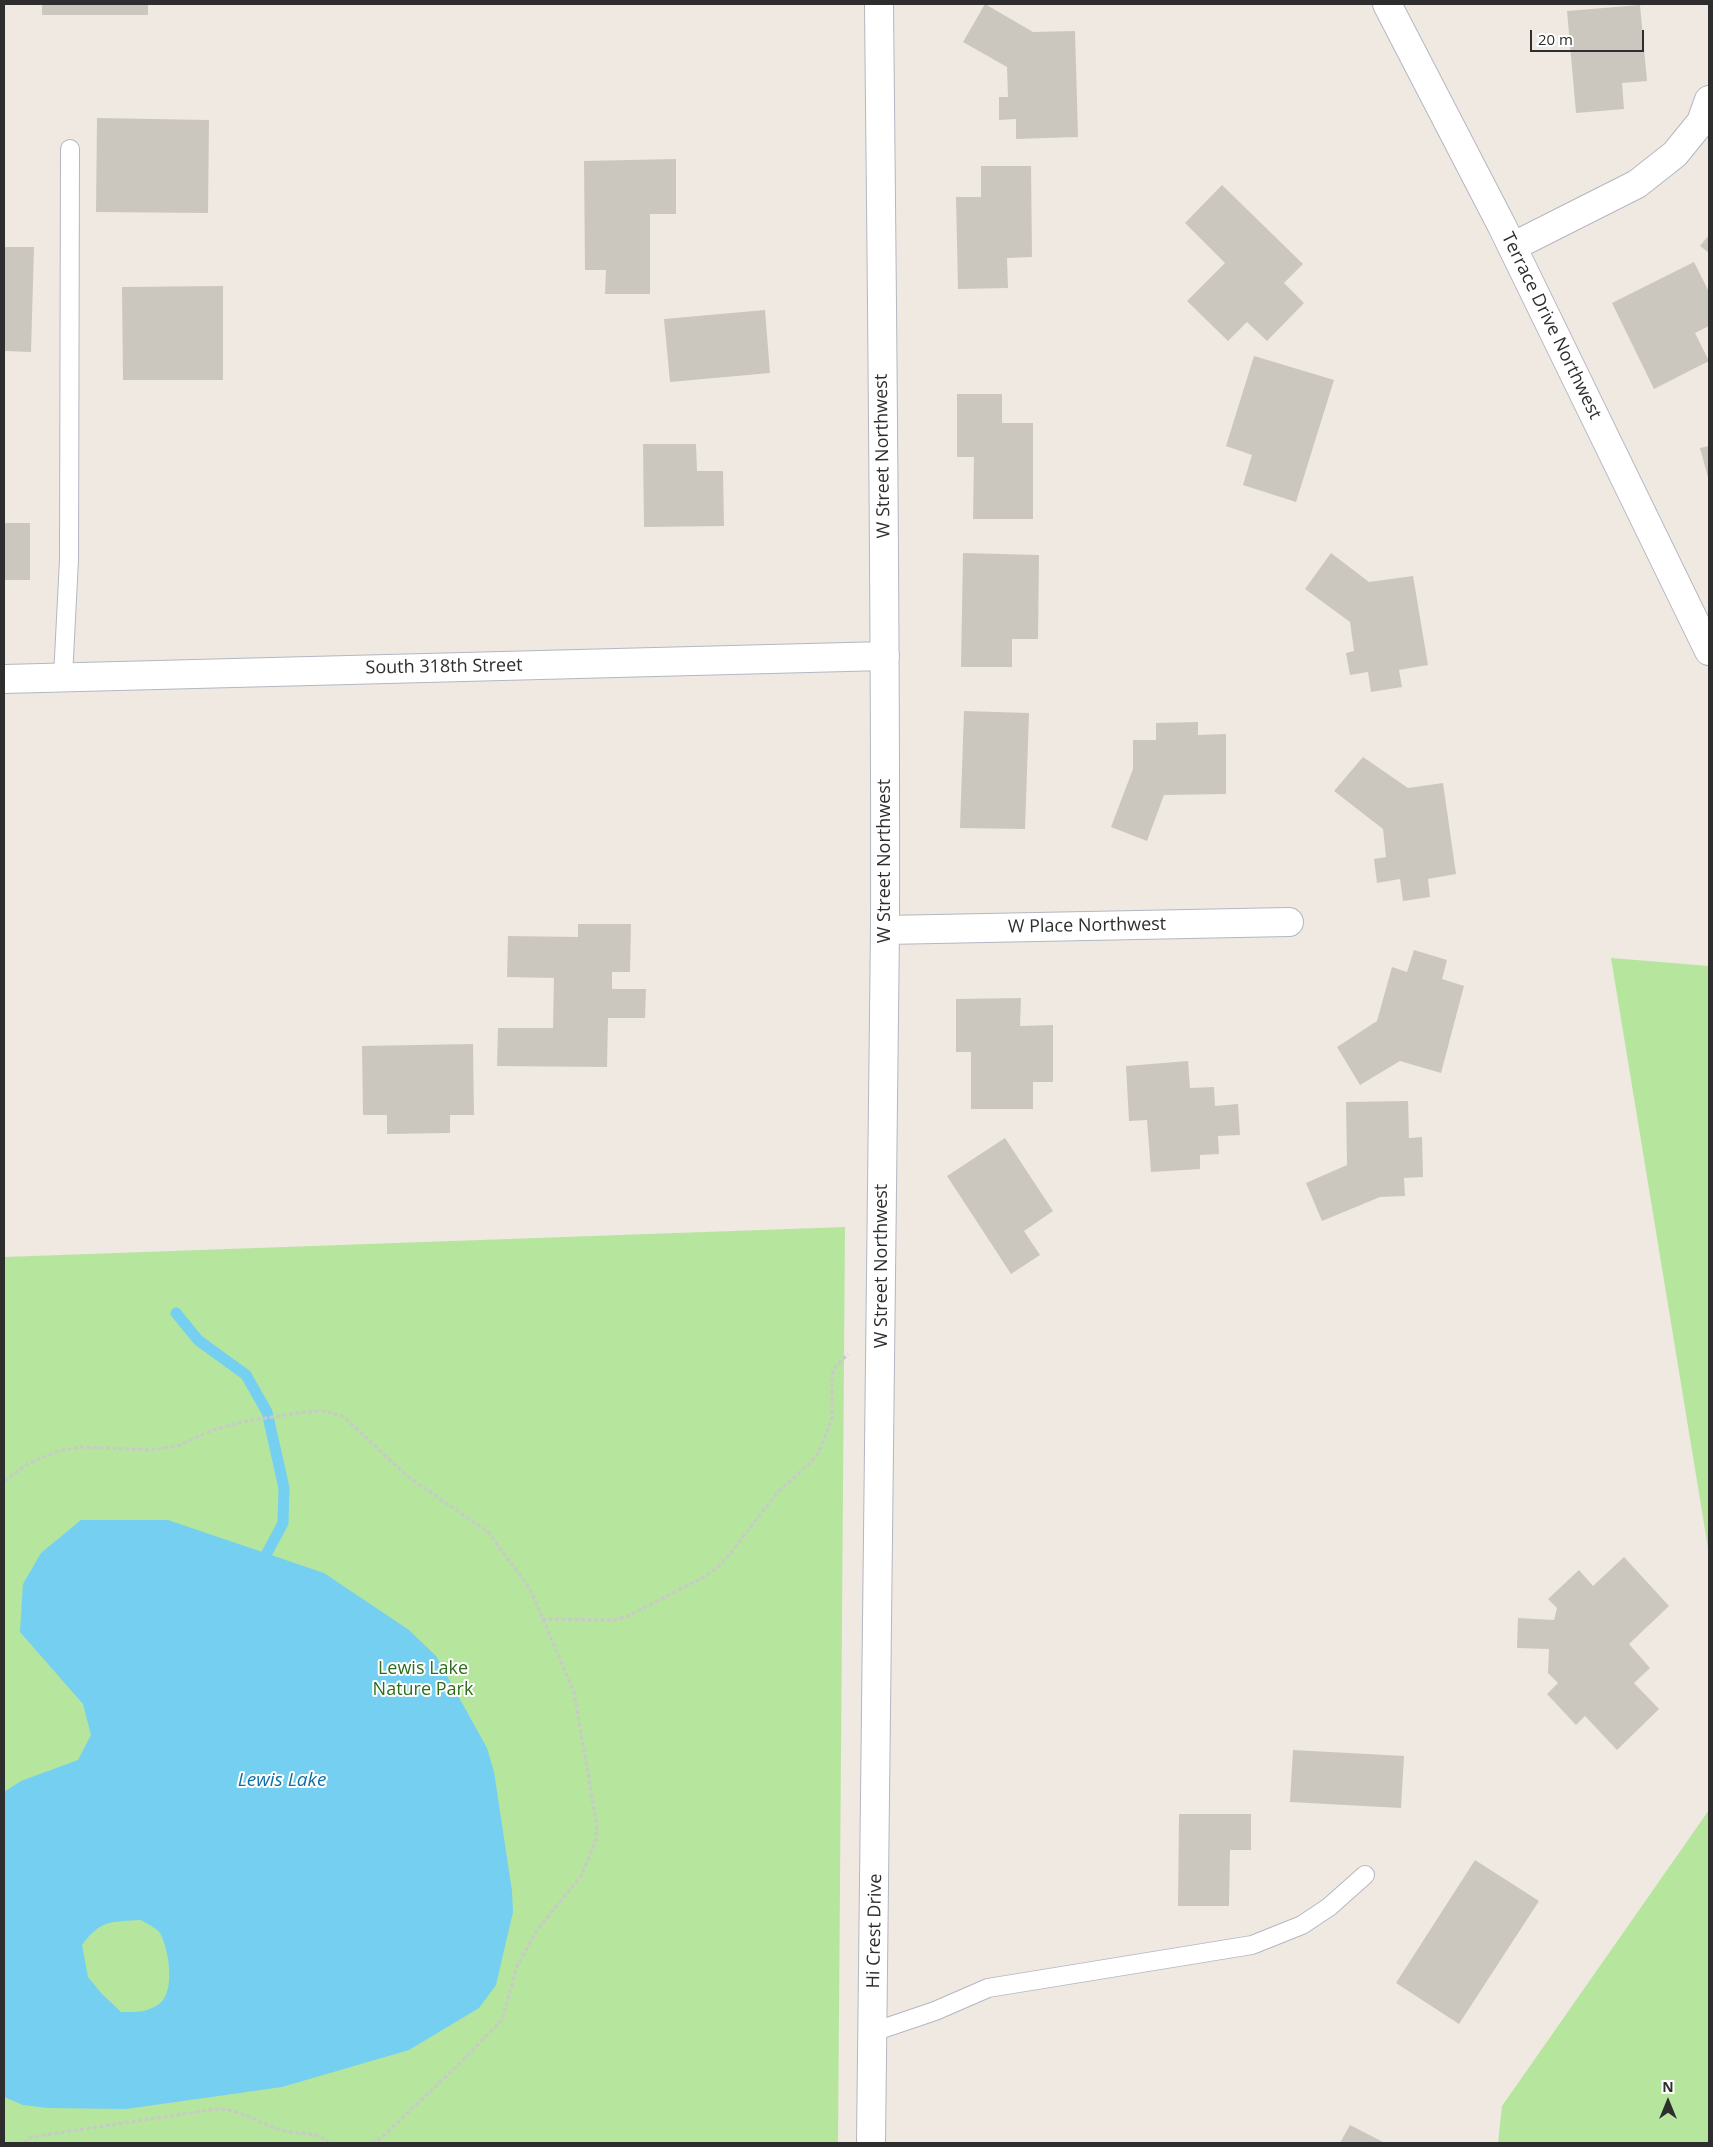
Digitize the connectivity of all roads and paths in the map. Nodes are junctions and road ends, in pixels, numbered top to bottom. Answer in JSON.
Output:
{"nodes":[{"id":1,"x":879,"y":4,"type":"edge"},
{"id":2,"x":1387,"y":4,"type":"edge"},
{"id":3,"x":1709,"y":100,"type":"edge"},
{"id":4,"x":70,"y":149,"type":"dead end"},
{"id":5,"x":1512,"y":247,"type":"junction"},
{"id":6,"x":1707,"y":639,"type":"edge"},
{"id":7,"x":885,"y":656,"type":"junction"},
{"id":8,"x":63,"y":677,"type":"junction"},
{"id":9,"x":4,"y":679,"type":"edge"},
{"id":10,"x":1288,"y":922,"type":"dead end"},
{"id":11,"x":885,"y":930,"type":"junction"},
{"id":12,"x":882,"y":1323,"type":"junction"},
{"id":13,"x":4,"y":1481,"type":"edge"},
{"id":14,"x":542,"y":1619,"type":"junction"},
{"id":15,"x":879,"y":1719,"type":"joint"},
{"id":16,"x":1365,"y":1875,"type":"dead end"},
{"id":17,"x":873,"y":2032,"type":"junction"},
{"id":18,"x":24,"y":2143,"type":"edge"},
{"id":19,"x":329,"y":2143,"type":"edge"},
{"id":20,"x":372,"y":2143,"type":"edge"},
{"id":21,"x":871,"y":2143,"type":"edge"}],
"edges":[{"from":1,"to":7,"type":"street","name":"W Street Northwest"},
{"from":2,"to":5,"type":"street","name":"Terrace Drive Northwest"},
{"from":3,"to":5,"type":"street"},
{"from":4,"to":8,"type":"lane"},
{"from":5,"to":6,"type":"street","name":"Terrace Drive Northwest"},
{"from":7,"to":8,"type":"street","name":"South 318th Street"},
{"from":7,"to":11,"type":"street","name":"W Street Northwest"},
{"from":8,"to":9,"type":"street","name":"South 318th Street"},
{"from":10,"to":11,"type":"street","name":"W Place Northwest"},
{"from":11,"to":12,"type":"street","name":"W Street Northwest"},
{"from":12,"to":14,"type":"path"},
{"from":12,"to":15,"type":"street","name":"W Street Northwest"},
{"from":13,"to":14,"type":"path"},
{"from":14,"to":20,"type":"path"},
{"from":15,"to":17,"type":"street","name":"Hi Crest Drive"},
{"from":16,"to":17,"type":"lane"},
{"from":17,"to":21,"type":"street","name":"Hi Crest Drive"},
{"from":18,"to":19,"type":"path"}]}
